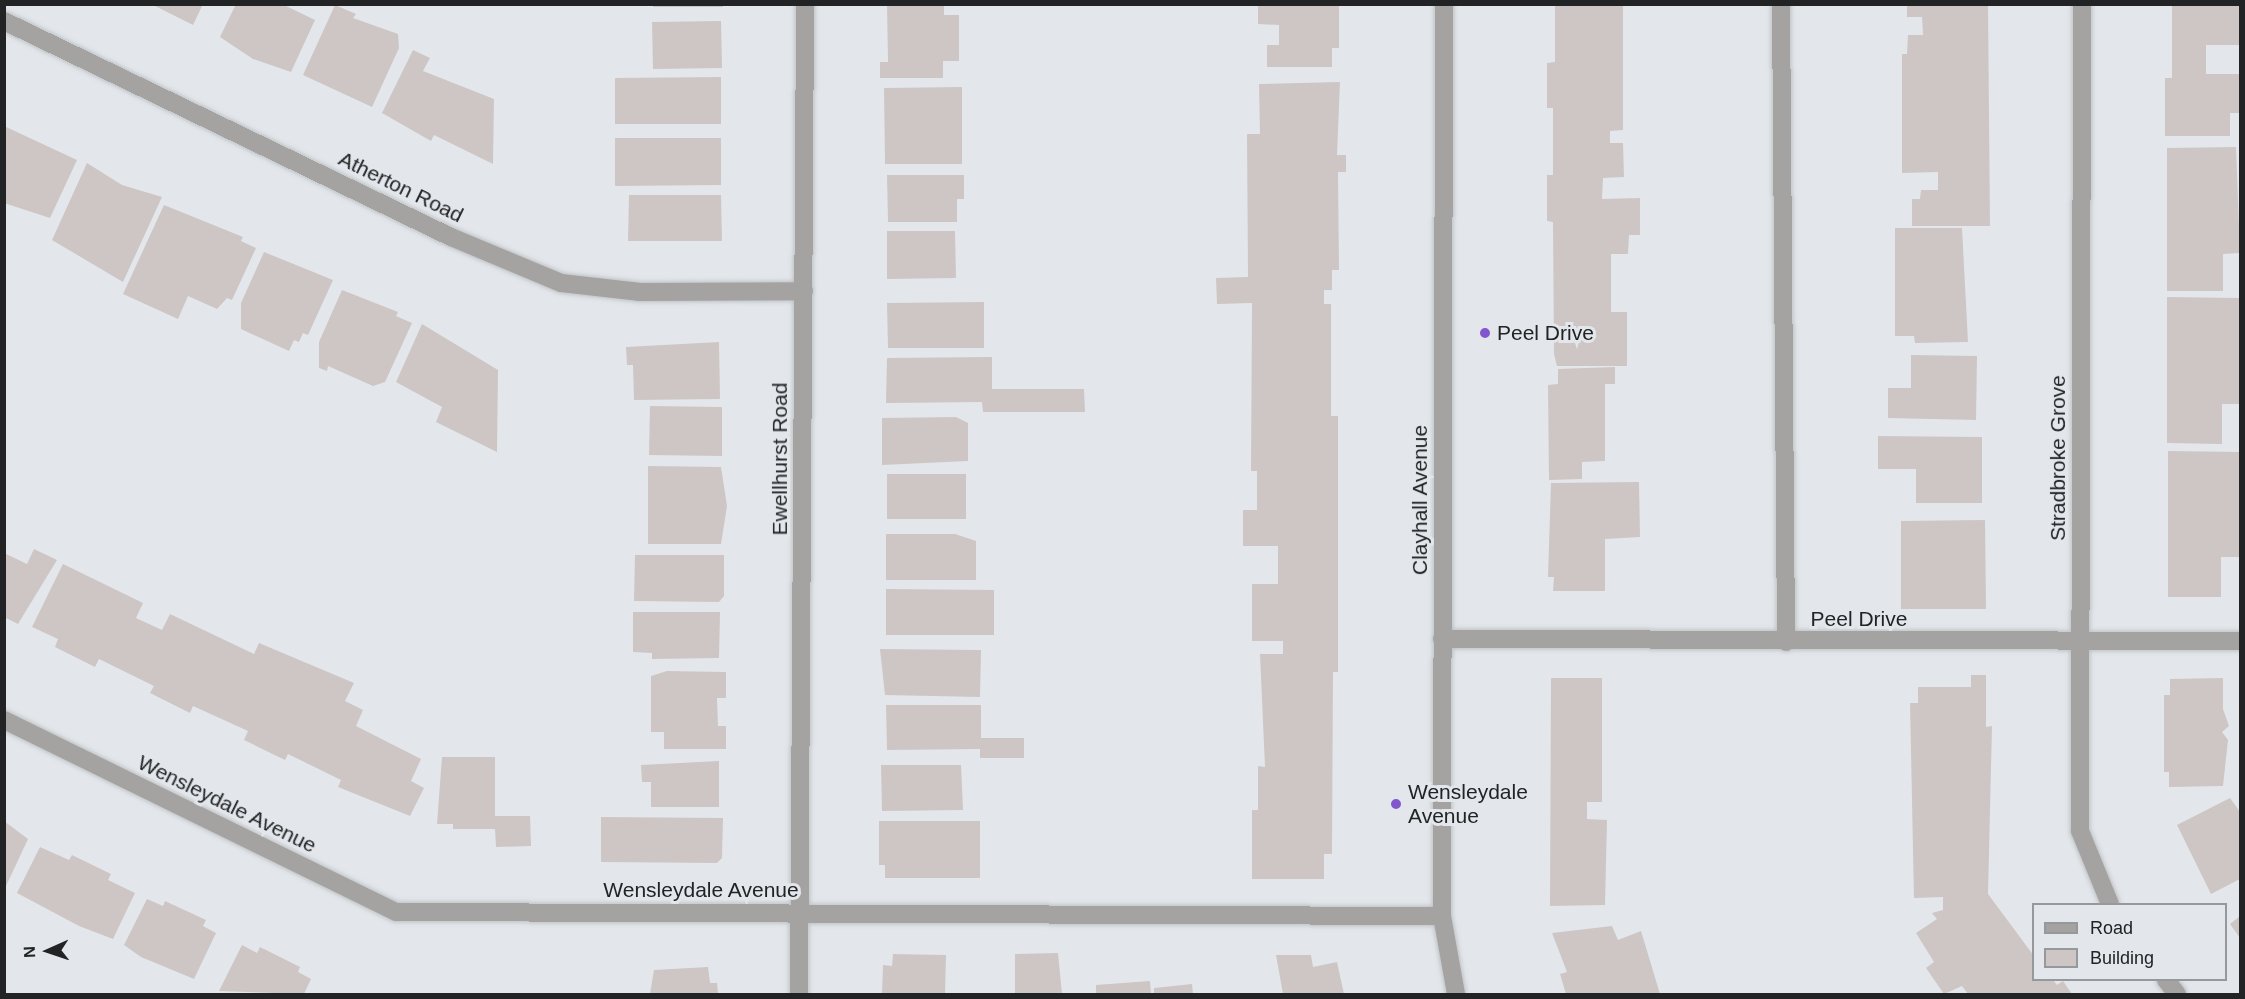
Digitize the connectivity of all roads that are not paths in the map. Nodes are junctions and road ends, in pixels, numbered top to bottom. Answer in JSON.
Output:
{"nodes":[{"id":1,"x":805,"y":4,"type":"edge"},
{"id":2,"x":1444,"y":4,"type":"edge"},
{"id":3,"x":1780,"y":4,"type":"edge"},
{"id":4,"x":2082,"y":4,"type":"edge"},
{"id":5,"x":4,"y":21,"type":"edge"},
{"id":6,"x":804,"y":291,"type":"junction"},
{"id":7,"x":1442,"y":639,"type":"junction"},
{"id":8,"x":2080,"y":641,"type":"junction"},
{"id":9,"x":2241,"y":641,"type":"edge"},
{"id":10,"x":1786,"y":642,"type":"junction"},
{"id":11,"x":4,"y":720,"type":"edge"},
{"id":12,"x":2110,"y":903,"type":"edge"},
{"id":13,"x":801,"y":913,"type":"junction"},
{"id":14,"x":1442,"y":916,"type":"junction"},
{"id":15,"x":2167,"y":981,"type":"edge"},
{"id":16,"x":800,"y":994,"type":"edge"},
{"id":17,"x":1456,"y":994,"type":"edge"},
{"id":18,"x":2177,"y":994,"type":"edge"}],
"edges":[{"from":1,"to":6,"type":"street","name":"Ewellhurst Road"},
{"from":2,"to":7,"type":"street","name":"Clayhall Avenue"},
{"from":3,"to":10,"type":"street"},
{"from":4,"to":8,"type":"street","name":"Stradbroke Grove"},
{"from":5,"to":6,"type":"street","name":"Atherton Road"},
{"from":6,"to":13,"type":"street","name":"Ewellhurst Road"},
{"from":7,"to":10,"type":"street","name":"Peel Drive"},
{"from":7,"to":14,"type":"street","name":"Clayhall Avenue"},
{"from":8,"to":9,"type":"street","name":"Peel Drive"},
{"from":8,"to":10,"type":"street","name":"Peel Drive"},
{"from":8,"to":12,"type":"street","name":"Stradbroke Grove"},
{"from":11,"to":13,"type":"street","name":"Wensleydale Avenue"},
{"from":13,"to":14,"type":"street","name":"Wensleydale Avenue"},
{"from":13,"to":16,"type":"street","name":"Ewellhurst Road"},
{"from":14,"to":17,"type":"street","name":"Clayhall Avenue"},
{"from":15,"to":18,"type":"street"}]}
